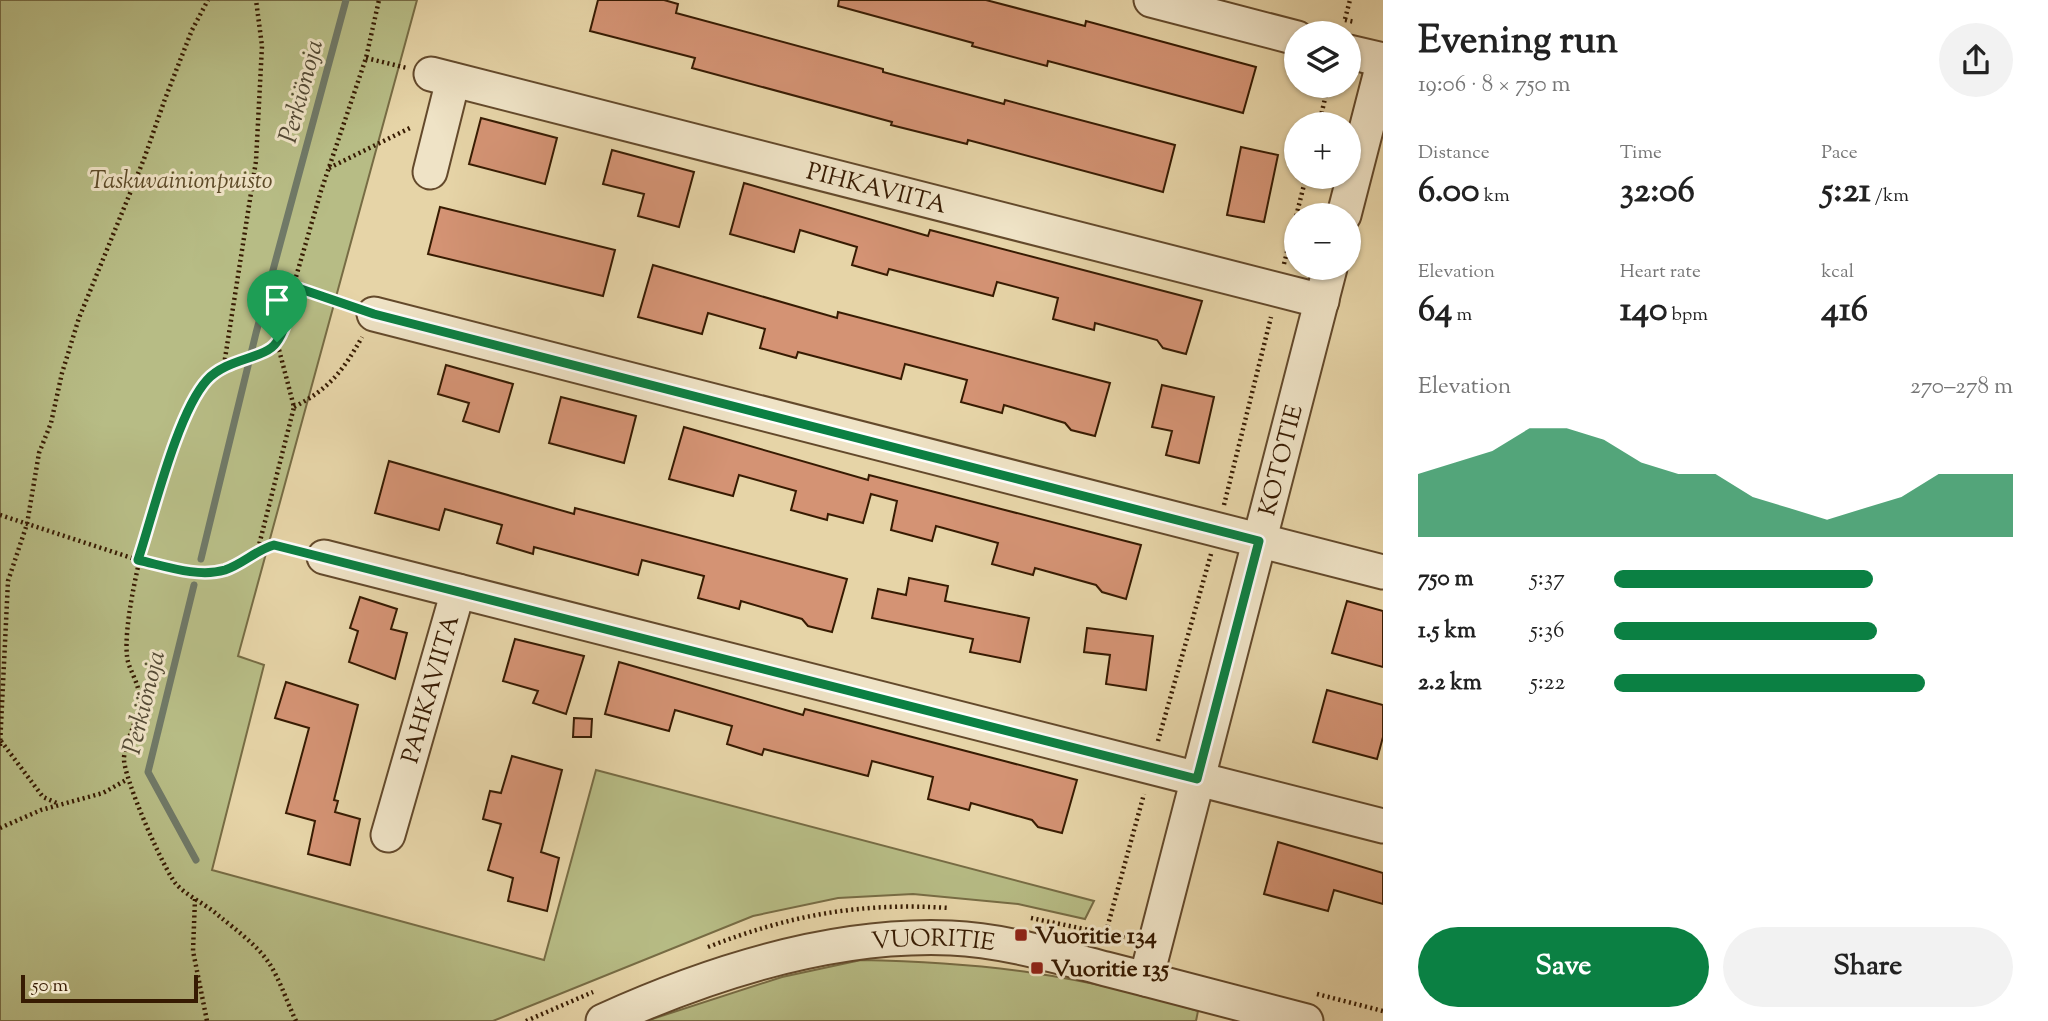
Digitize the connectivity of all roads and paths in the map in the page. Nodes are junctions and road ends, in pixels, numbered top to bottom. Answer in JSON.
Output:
{"nodes":[{"id":1,"x":208,"y":0,"type":"edge"},
{"id":2,"x":256,"y":0,"type":"edge"},
{"id":3,"x":379,"y":0,"type":"edge"},
{"id":4,"x":1151,"y":0,"type":"edge"},
{"id":5,"x":1350,"y":0,"type":"edge"},
{"id":6,"x":1344,"y":21,"type":"edge"},
{"id":7,"x":1284,"y":35,"type":"edge"},
{"id":8,"x":1361,"y":56,"type":"edge"},
{"id":9,"x":366,"y":58,"type":"junction"},
{"id":10,"x":1383,"y":62,"type":"edge"},
{"id":11,"x":442,"y":77,"type":"junction"},
{"id":12,"x":445,"y":113,"type":"junction"},
{"id":13,"x":329,"y":168,"type":"junction"},
{"id":14,"x":430,"y":172,"type":"dead end"},
{"id":15,"x":1347,"y":203,"type":"edge"},
{"id":16,"x":1327,"y":280,"type":"edge"},
{"id":17,"x":295,"y":287,"type":"junction"},
{"id":18,"x":1322,"y":301,"type":"junction"},
{"id":19,"x":374,"y":314,"type":"junction"},
{"id":20,"x":277,"y":342,"type":"junction"},
{"id":21,"x":224,"y":366,"type":"junction"},
{"id":22,"x":294,"y":407,"type":"junction"},
{"id":23,"x":0,"y":514,"type":"edge"},
{"id":24,"x":27,"y":524,"type":"junction"},
{"id":25,"x":1259,"y":541,"type":"junction"},
{"id":26,"x":258,"y":549,"type":"junction"},
{"id":27,"x":324,"y":557,"type":"joint"},
{"id":28,"x":138,"y":560,"type":"junction"},
{"id":29,"x":1383,"y":572,"type":"edge"},
{"id":30,"x":458,"y":591,"type":"junction"},
{"id":31,"x":0,"y":743,"type":"edge"},
{"id":32,"x":1197,"y":779,"type":"junction"},
{"id":33,"x":126,"y":780,"type":"junction"},
{"id":34,"x":60,"y":804,"type":"junction"},
{"id":35,"x":1383,"y":826,"type":"edge"},
{"id":36,"x":0,"y":828,"type":"edge"},
{"id":37,"x":388,"y":835,"type":"dead end"},
{"id":38,"x":195,"y":898,"type":"junction"},
{"id":39,"x":1146,"y":979,"type":"junction"},
{"id":40,"x":207,"y":1021,"type":"edge"},
{"id":41,"x":296,"y":1021,"type":"edge"},
{"id":42,"x":603,"y":1021,"type":"edge"},
{"id":43,"x":1306,"y":1021,"type":"edge"}],
"edges":[{"from":1,"to":24,"type":"path"},
{"from":2,"to":21,"type":"path"},
{"from":3,"to":9,"type":"path"},
{"from":4,"to":7,"type":"street"},
{"from":5,"to":6,"type":"path"},
{"from":8,"to":10,"type":"street"},
{"from":9,"to":11,"type":"path"},
{"from":9,"to":13,"type":"path"},
{"from":10,"to":15,"type":"street"},
{"from":11,"to":12,"type":"street"},
{"from":11,"to":18,"type":"street","name":"PIHKAVIITA"},
{"from":12,"to":13,"type":"path"},
{"from":12,"to":14,"type":"street"},
{"from":13,"to":17,"type":"path"},
{"from":16,"to":18,"type":"street","name":"KOTOTIE"},
{"from":17,"to":19,"type":"path"},
{"from":17,"to":20,"type":"path"},
{"from":18,"to":25,"type":"street","name":"KOTOTIE"},
{"from":19,"to":22,"type":"path"},
{"from":19,"to":25,"type":"street"},
{"from":20,"to":21,"type":"path"},
{"from":20,"to":22,"type":"path"},
{"from":21,"to":28,"type":"path"},
{"from":22,"to":26,"type":"path"},
{"from":23,"to":24,"type":"path"},
{"from":24,"to":28,"type":"path"},
{"from":24,"to":31,"type":"path"},
{"from":25,"to":29,"type":"street"},
{"from":25,"to":32,"type":"street","name":"KOTOTIE"},
{"from":26,"to":27,"type":"path"},
{"from":26,"to":28,"type":"path"},
{"from":27,"to":30,"type":"street"},
{"from":28,"to":33,"type":"path"},
{"from":30,"to":32,"type":"street","name":"PAHKAVIITA"},
{"from":30,"to":37,"type":"street","name":"PAHKAVIITA"},
{"from":31,"to":34,"type":"path"},
{"from":32,"to":35,"type":"street","name":"PAHKAVIITA"},
{"from":32,"to":39,"type":"street","name":"KOTOTIE"},
{"from":33,"to":34,"type":"path"},
{"from":33,"to":38,"type":"path"},
{"from":34,"to":36,"type":"path"},
{"from":38,"to":40,"type":"path"},
{"from":38,"to":41,"type":"path"},
{"from":39,"to":42,"type":"street","name":"VUORITIE"},
{"from":39,"to":43,"type":"street","name":"VUORITIE"}]}
